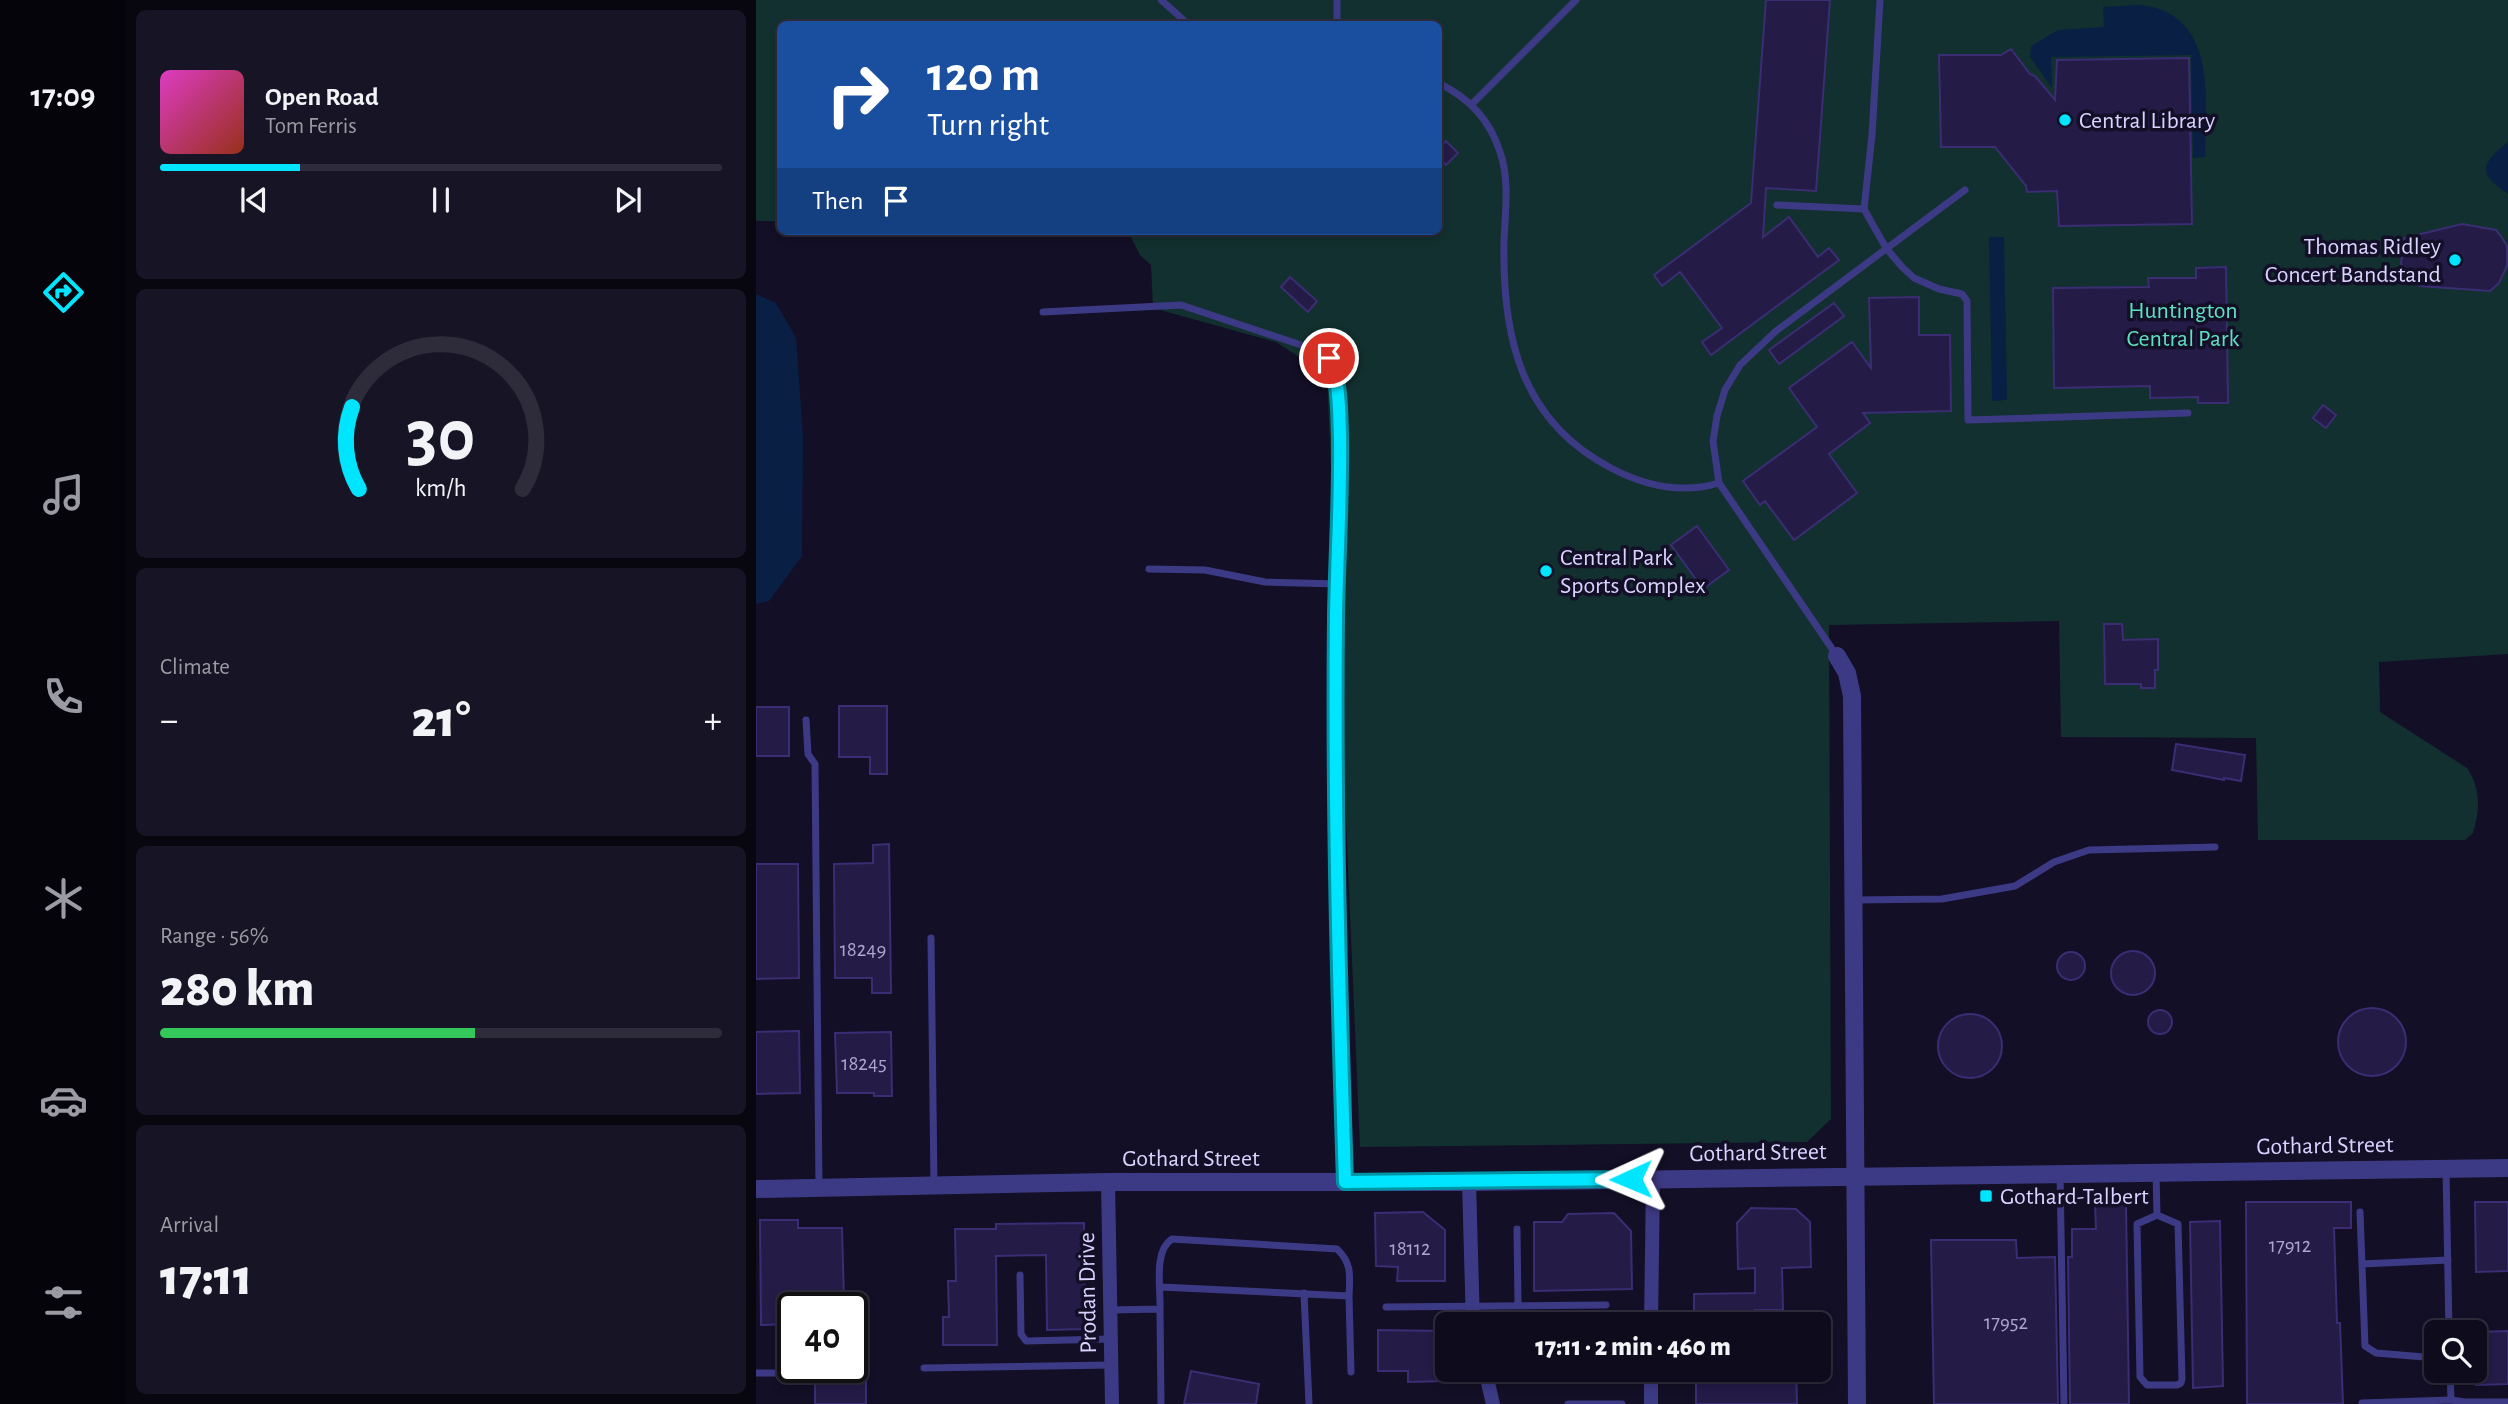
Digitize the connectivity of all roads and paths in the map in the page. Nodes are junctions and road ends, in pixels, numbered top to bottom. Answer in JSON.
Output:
{"nodes":[{"id":1,"x":1161,"y":0,"type":"edge"},
{"id":2,"x":1337,"y":0,"type":"edge"},
{"id":3,"x":1576,"y":0,"type":"edge"},
{"id":4,"x":1880,"y":0,"type":"edge"},
{"id":5,"x":1185,"y":21,"type":"edge"},
{"id":6,"x":1337,"y":21,"type":"edge"},
{"id":7,"x":1442,"y":85,"type":"edge"},
{"id":8,"x":1472,"y":104,"type":"junction"},
{"id":9,"x":1965,"y":190,"type":"dead end"},
{"id":10,"x":1777,"y":205,"type":"dead end"},
{"id":11,"x":1864,"y":209,"type":"junction"},
{"id":12,"x":1886,"y":248,"type":"junction"},
{"id":13,"x":1043,"y":312,"type":"dead end"},
{"id":14,"x":2188,"y":413,"type":"dead end"},
{"id":15,"x":1719,"y":483,"type":"junction"},
{"id":16,"x":1149,"y":569,"type":"dead end"},
{"id":17,"x":1338,"y":584,"type":"junction"},
{"id":18,"x":1838,"y":656,"type":"joint"},
{"id":19,"x":806,"y":720,"type":"dead end"},
{"id":20,"x":2215,"y":847,"type":"dead end"},
{"id":21,"x":1853,"y":900,"type":"junction"},
{"id":22,"x":931,"y":938,"type":"dead end"},
{"id":23,"x":2446,"y":1168,"type":"junction"},
{"id":24,"x":2508,"y":1168,"type":"edge"},
{"id":25,"x":2156,"y":1172,"type":"junction"},
{"id":26,"x":2060,"y":1173,"type":"junction"},
{"id":27,"x":1854,"y":1175,"type":"junction"},
{"id":28,"x":1653,"y":1179,"type":"junction"},
{"id":29,"x":1108,"y":1182,"type":"junction"},
{"id":30,"x":1345,"y":1182,"type":"junction"},
{"id":31,"x":1468,"y":1182,"type":"junction"},
{"id":32,"x":934,"y":1185,"type":"junction"},
{"id":33,"x":819,"y":1187,"type":"junction"},
{"id":34,"x":756,"y":1189,"type":"edge"},
{"id":35,"x":2360,"y":1212,"type":"dead end"},
{"id":36,"x":2157,"y":1215,"type":"junction"},
{"id":37,"x":1517,"y":1229,"type":"dead end"},
{"id":38,"x":2448,"y":1260,"type":"junction"},
{"id":39,"x":2362,"y":1264,"type":"junction"},
{"id":40,"x":1020,"y":1275,"type":"dead end"},
{"id":41,"x":1161,"y":1287,"type":"junction"},
{"id":42,"x":1304,"y":1293,"type":"junction"},
{"id":43,"x":1349,"y":1296,"type":"junction"},
{"id":44,"x":1606,"y":1305,"type":"dead end"},
{"id":45,"x":1471,"y":1306,"type":"junction"},
{"id":46,"x":1518,"y":1306,"type":"junction"},
{"id":47,"x":1386,"y":1307,"type":"dead end"},
{"id":48,"x":1160,"y":1309,"type":"junction"},
{"id":49,"x":1110,"y":1310,"type":"junction"},
{"id":50,"x":1472,"y":1312,"type":"edge"},
{"id":51,"x":1651,"y":1312,"type":"edge"},
{"id":52,"x":2449,"y":1320,"type":"edge"},
{"id":53,"x":1110,"y":1339,"type":"junction"},
{"id":54,"x":2424,"y":1357,"type":"edge"},
{"id":55,"x":1111,"y":1365,"type":"junction"},
{"id":56,"x":924,"y":1368,"type":"dead end"},
{"id":57,"x":1351,"y":1372,"type":"dead end"},
{"id":58,"x":756,"y":1373,"type":"edge"},
{"id":59,"x":777,"y":1373,"type":"edge"},
{"id":60,"x":1488,"y":1382,"type":"edge"},
{"id":61,"x":1651,"y":1382,"type":"edge"},
{"id":62,"x":2450,"y":1383,"type":"edge"},
{"id":63,"x":2451,"y":1400,"type":"junction"},
{"id":64,"x":2508,"y":1402,"type":"edge"},
{"id":65,"x":2362,"y":1403,"type":"edge"},
{"id":66,"x":1112,"y":1404,"type":"edge"},
{"id":67,"x":1161,"y":1404,"type":"edge"},
{"id":68,"x":1309,"y":1404,"type":"edge"},
{"id":69,"x":1493,"y":1404,"type":"edge"},
{"id":70,"x":1568,"y":1404,"type":"edge"},
{"id":71,"x":1622,"y":1404,"type":"edge"},
{"id":72,"x":1651,"y":1404,"type":"edge"},
{"id":73,"x":1857,"y":1404,"type":"edge"},
{"id":74,"x":2064,"y":1404,"type":"edge"}],
"edges":[{"from":1,"to":5,"type":"lane"},
{"from":2,"to":6,"type":"lane"},
{"from":3,"to":8,"type":"lane"},
{"from":4,"to":11,"type":"lane"},
{"from":7,"to":8,"type":"lane"},
{"from":8,"to":15,"type":"lane"},
{"from":9,"to":12,"type":"lane"},
{"from":10,"to":11,"type":"lane"},
{"from":11,"to":12,"type":"lane"},
{"from":12,"to":14,"type":"lane"},
{"from":12,"to":15,"type":"lane"},
{"from":13,"to":17,"type":"lane"},
{"from":15,"to":18,"type":"lane"},
{"from":16,"to":17,"type":"lane"},
{"from":17,"to":30,"type":"lane"},
{"from":18,"to":21,"type":"street"},
{"from":19,"to":33,"type":"lane"},
{"from":20,"to":21,"type":"lane"},
{"from":21,"to":27,"type":"street"},
{"from":22,"to":32,"type":"lane"},
{"from":23,"to":24,"type":"street","name":"Gothard Street"},
{"from":23,"to":25,"type":"street","name":"Gothard Street"},
{"from":23,"to":38,"type":"lane"},
{"from":25,"to":26,"type":"street","name":"Gothard Street"},
{"from":25,"to":36,"type":"lane"},
{"from":26,"to":27,"type":"street","name":"Gothard Street"},
{"from":26,"to":74,"type":"lane"},
{"from":27,"to":28,"type":"street","name":"Gothard Street"},
{"from":27,"to":73,"type":"street"},
{"from":28,"to":31,"type":"street","name":"Gothard Street"},
{"from":28,"to":51,"type":"street"},
{"from":29,"to":30,"type":"street","name":"Gothard Street"},
{"from":29,"to":32,"type":"street","name":"Gothard Street"},
{"from":29,"to":49,"type":"street","name":"Prodan Drive"},
{"from":30,"to":31,"type":"street","name":"Gothard Street"},
{"from":31,"to":45,"type":"street"},
{"from":32,"to":33,"type":"street","name":"Gothard Street"},
{"from":33,"to":34,"type":"street","name":"Gothard Street"},
{"from":35,"to":39,"type":"lane"},
{"from":36,"to":36,"type":"lane"},
{"from":37,"to":46,"type":"lane"},
{"from":38,"to":39,"type":"lane"},
{"from":38,"to":52,"type":"lane"},
{"from":39,"to":54,"type":"lane"},
{"from":40,"to":53,"type":"lane"},
{"from":41,"to":42,"type":"lane"},
{"from":41,"to":43,"type":"lane"},
{"from":41,"to":48,"type":"lane"},
{"from":42,"to":43,"type":"lane"},
{"from":42,"to":68,"type":"lane"},
{"from":43,"to":57,"type":"lane"},
{"from":44,"to":46,"type":"lane"},
{"from":45,"to":46,"type":"lane"},
{"from":45,"to":47,"type":"lane"},
{"from":45,"to":50,"type":"street"},
{"from":48,"to":49,"type":"lane"},
{"from":48,"to":67,"type":"lane"},
{"from":49,"to":53,"type":"street","name":"Prodan Drive"},
{"from":53,"to":55,"type":"street","name":"Prodan Drive"},
{"from":55,"to":56,"type":"lane"},
{"from":55,"to":66,"type":"street","name":"Prodan Drive"},
{"from":58,"to":59,"type":"lane"},
{"from":60,"to":69,"type":"street"},
{"from":61,"to":72,"type":"street"},
{"from":62,"to":63,"type":"lane"},
{"from":63,"to":64,"type":"lane"},
{"from":63,"to":65,"type":"lane"},
{"from":70,"to":71,"type":"lane"}]}
